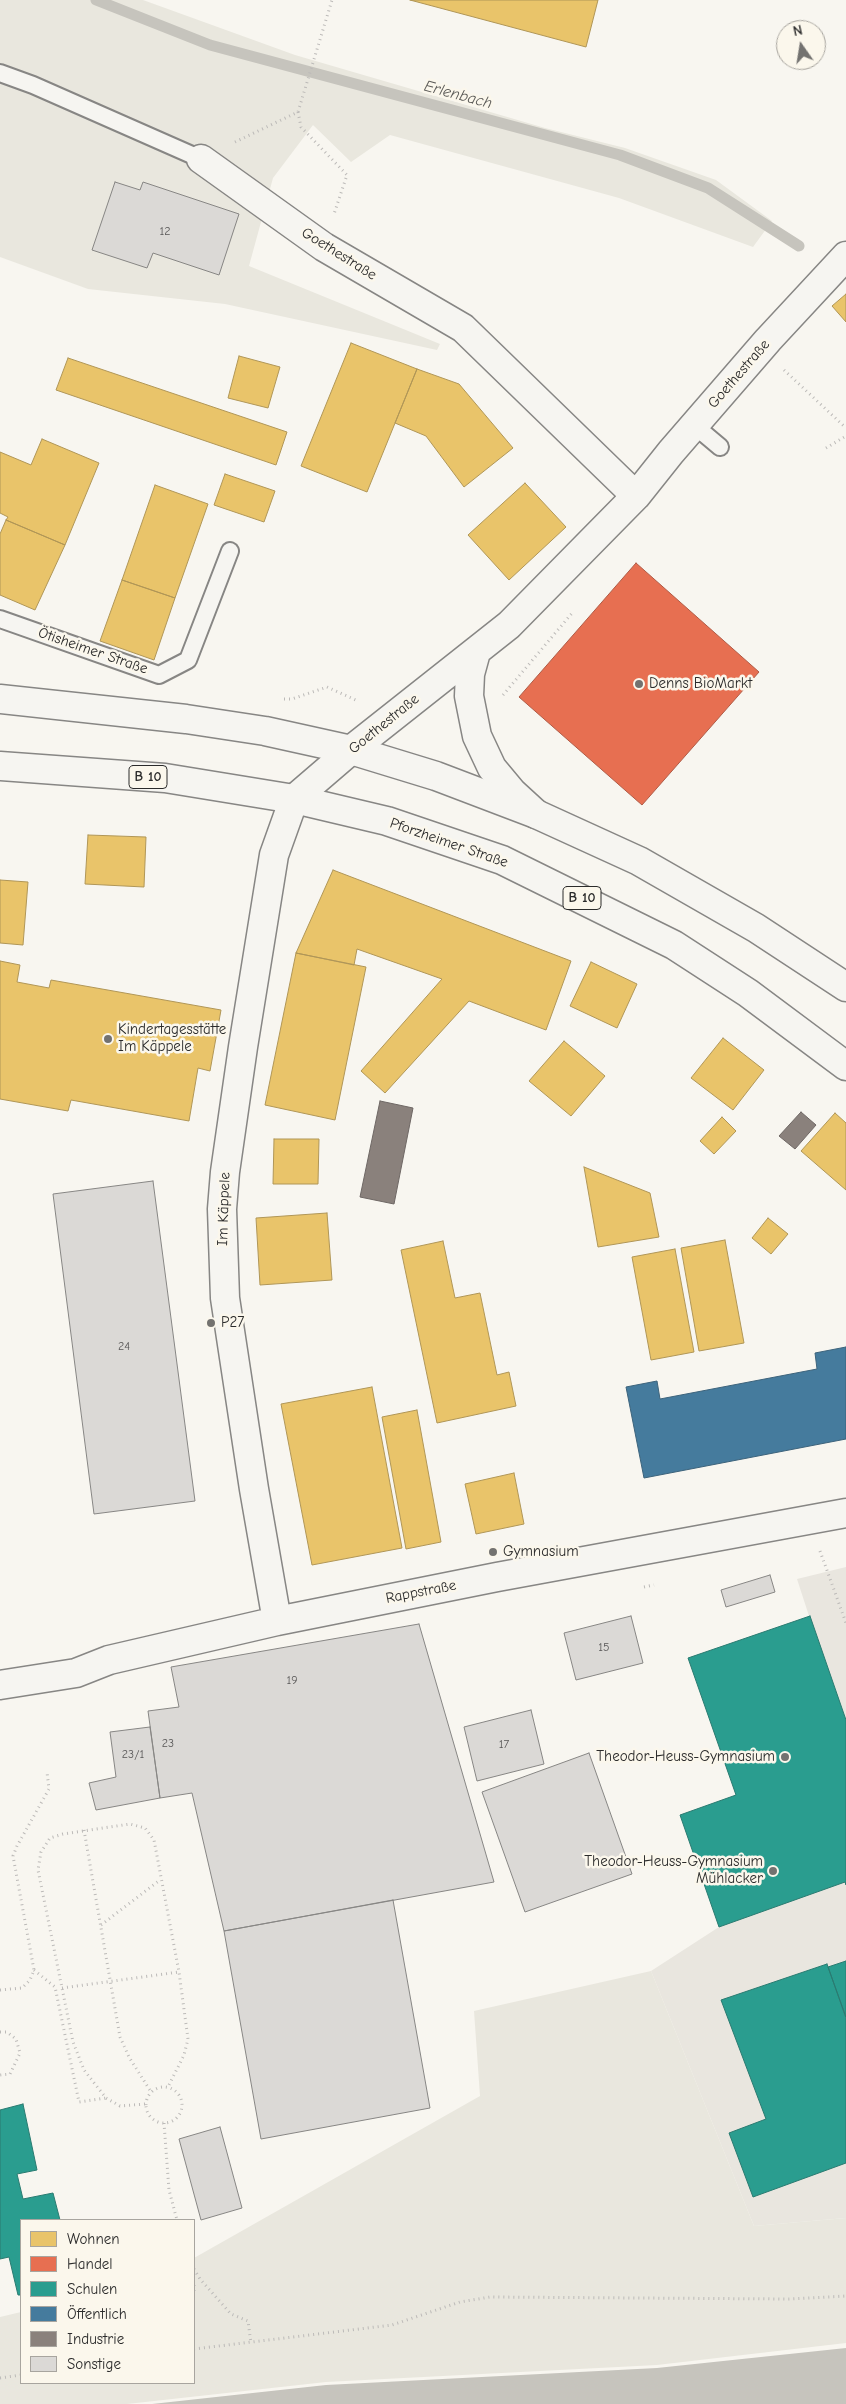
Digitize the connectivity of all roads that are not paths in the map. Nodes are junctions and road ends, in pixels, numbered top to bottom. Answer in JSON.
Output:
{"nodes":[{"id":1,"x":0,"y":73,"type":"edge"},
{"id":2,"x":201,"y":159,"type":"joint"},
{"id":3,"x":846,"y":256,"type":"edge"},
{"id":4,"x":695,"y":426,"type":"junction"},
{"id":5,"x":720,"y":448,"type":"dead end"},
{"id":6,"x":636,"y":496,"type":"junction"},
{"id":7,"x":230,"y":552,"type":"dead end"},
{"id":8,"x":0,"y":619,"type":"edge"},
{"id":9,"x":476,"y":652,"type":"junction"},
{"id":10,"x":0,"y":699,"type":"edge"},
{"id":11,"x":351,"y":750,"type":"junction"},
{"id":12,"x":0,"y":766,"type":"edge"},
{"id":13,"x":294,"y":799,"type":"junction"},
{"id":14,"x":536,"y":814,"type":"junction"},
{"id":15,"x":846,"y":987,"type":"edge"},
{"id":16,"x":846,"y":1066,"type":"edge"},
{"id":17,"x":846,"y":1513,"type":"edge"},
{"id":18,"x":277,"y":1622,"type":"junction"},
{"id":19,"x":0,"y":1685,"type":"edge"}],
"edges":[{"from":1,"to":2,"type":"lane","name":"Goethestraße"},
{"from":2,"to":6,"type":"street","name":"Goethestraße"},
{"from":3,"to":4,"type":"street","name":"Goethestraße"},
{"from":4,"to":5,"type":"lane"},
{"from":4,"to":6,"type":"street","name":"Goethestraße"},
{"from":6,"to":9,"type":"street","name":"Goethestraße"},
{"from":7,"to":8,"type":"lane","name":"Ötisheimer Straße"},
{"from":9,"to":11,"type":"street","name":"Goethestraße"},
{"from":9,"to":14,"type":"street"},
{"from":10,"to":11,"type":"street"},
{"from":11,"to":13,"type":"street","name":"Goethestraße"},
{"from":11,"to":14,"type":"street"},
{"from":12,"to":13,"type":"street","name":"Pforzheimer Straße","number":"B 10"},
{"from":13,"to":16,"type":"street","name":"Pforzheimer Straße","number":"B 10"},
{"from":13,"to":18,"type":"street","name":"Im Käppele"},
{"from":14,"to":15,"type":"street"},
{"from":17,"to":18,"type":"street","name":"Rappstraße"},
{"from":18,"to":19,"type":"street","name":"Rappstraße"}]}
